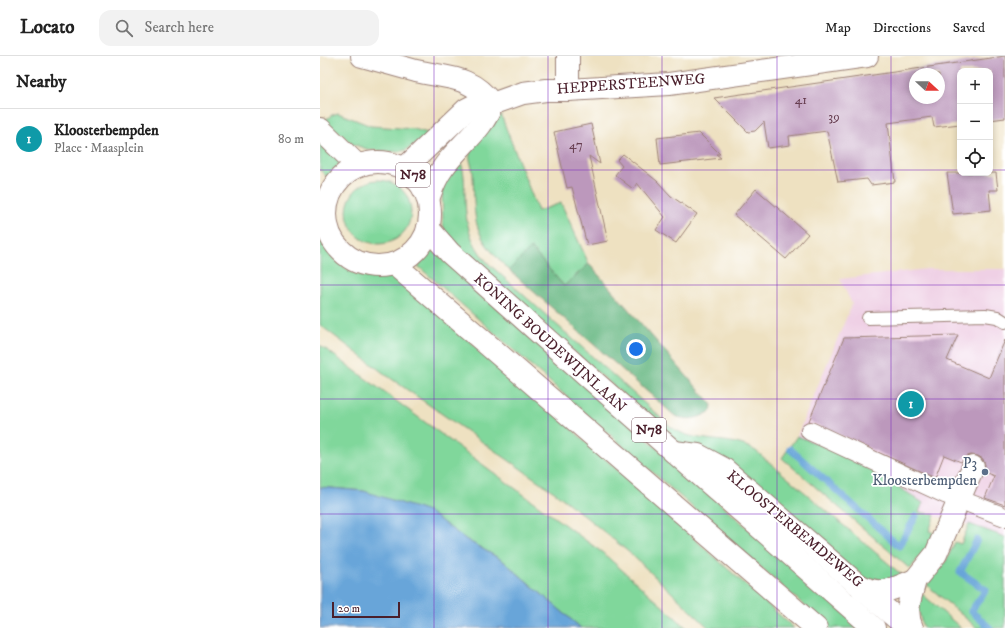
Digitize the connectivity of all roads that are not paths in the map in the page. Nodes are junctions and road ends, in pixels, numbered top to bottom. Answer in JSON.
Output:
{"nodes":[{"id":1,"x":362,"y":56,"type":"edge"},
{"id":2,"x":568,"y":56,"type":"edge"},
{"id":3,"x":867,"y":56,"type":"edge"},
{"id":4,"x":568,"y":90,"type":"junction"},
{"id":5,"x":492,"y":104,"type":"junction"},
{"id":6,"x":320,"y":129,"type":"edge"},
{"id":7,"x":358,"y":166,"type":"junction"},
{"id":8,"x":404,"y":169,"type":"junction"},
{"id":9,"x":325,"y":189,"type":"edge"},
{"id":10,"x":428,"y":198,"type":"junction"},
{"id":11,"x":428,"y":228,"type":"junction"},
{"id":12,"x":394,"y":264,"type":"junction"},
{"id":13,"x":868,"y":318,"type":"dead end"},
{"id":14,"x":1005,"y":322,"type":"edge"},
{"id":15,"x":810,"y":431,"type":"dead end"},
{"id":16,"x":674,"y":452,"type":"junction"},
{"id":17,"x":973,"y":467,"type":"dead end"},
{"id":18,"x":954,"y":510,"type":"junction"},
{"id":19,"x":1005,"y":517,"type":"edge"},
{"id":20,"x":915,"y":580,"type":"junction"},
{"id":21,"x":857,"y":584,"type":"junction"},
{"id":22,"x":816,"y":628,"type":"edge"},
{"id":23,"x":874,"y":628,"type":"edge"},
{"id":24,"x":908,"y":628,"type":"edge"},
{"id":25,"x":912,"y":628,"type":"edge"}],
"edges":[{"from":1,"to":5,"type":"main road"},
{"from":2,"to":4,"type":"main road"},
{"from":3,"to":4,"type":"main road","name":"HEPPERSTEENWEG"},
{"from":4,"to":5,"type":"main road","name":"HEPPERSTEENWEG"},
{"from":5,"to":8,"type":"main road","name":"HEPPERSTEENWEG"},
{"from":5,"to":10,"type":"main road"},
{"from":6,"to":7,"type":"main road"},
{"from":7,"to":8,"type":"main road","number":"N78"},
{"from":7,"to":9,"type":"main road","number":"N78"},
{"from":8,"to":10,"type":"main road","number":"N78"},
{"from":9,"to":12,"type":"main road","number":"N78"},
{"from":10,"to":11,"type":"main road","number":"N78"},
{"from":11,"to":12,"type":"main road","number":"N78"},
{"from":11,"to":16,"type":"main road","name":"KONING BOUDEWIJNLAAN","number":"N78"},
{"from":12,"to":22,"type":"main road","number":"N78"},
{"from":13,"to":14,"type":"lane"},
{"from":15,"to":18,"type":"street"},
{"from":16,"to":21,"type":"main road","name":"KLOOSTERBEMDEWEG"},
{"from":16,"to":23,"type":"main road","name":"KONING BOUDEWIJNLAAN","number":"N78"},
{"from":17,"to":18,"type":"main road"},
{"from":18,"to":19,"type":"street"},
{"from":18,"to":20,"type":"main road"},
{"from":20,"to":21,"type":"main road","name":"KLOOSTERBEMDEWEG"},
{"from":20,"to":25,"type":"main road"},
{"from":21,"to":24,"type":"main road"}]}
